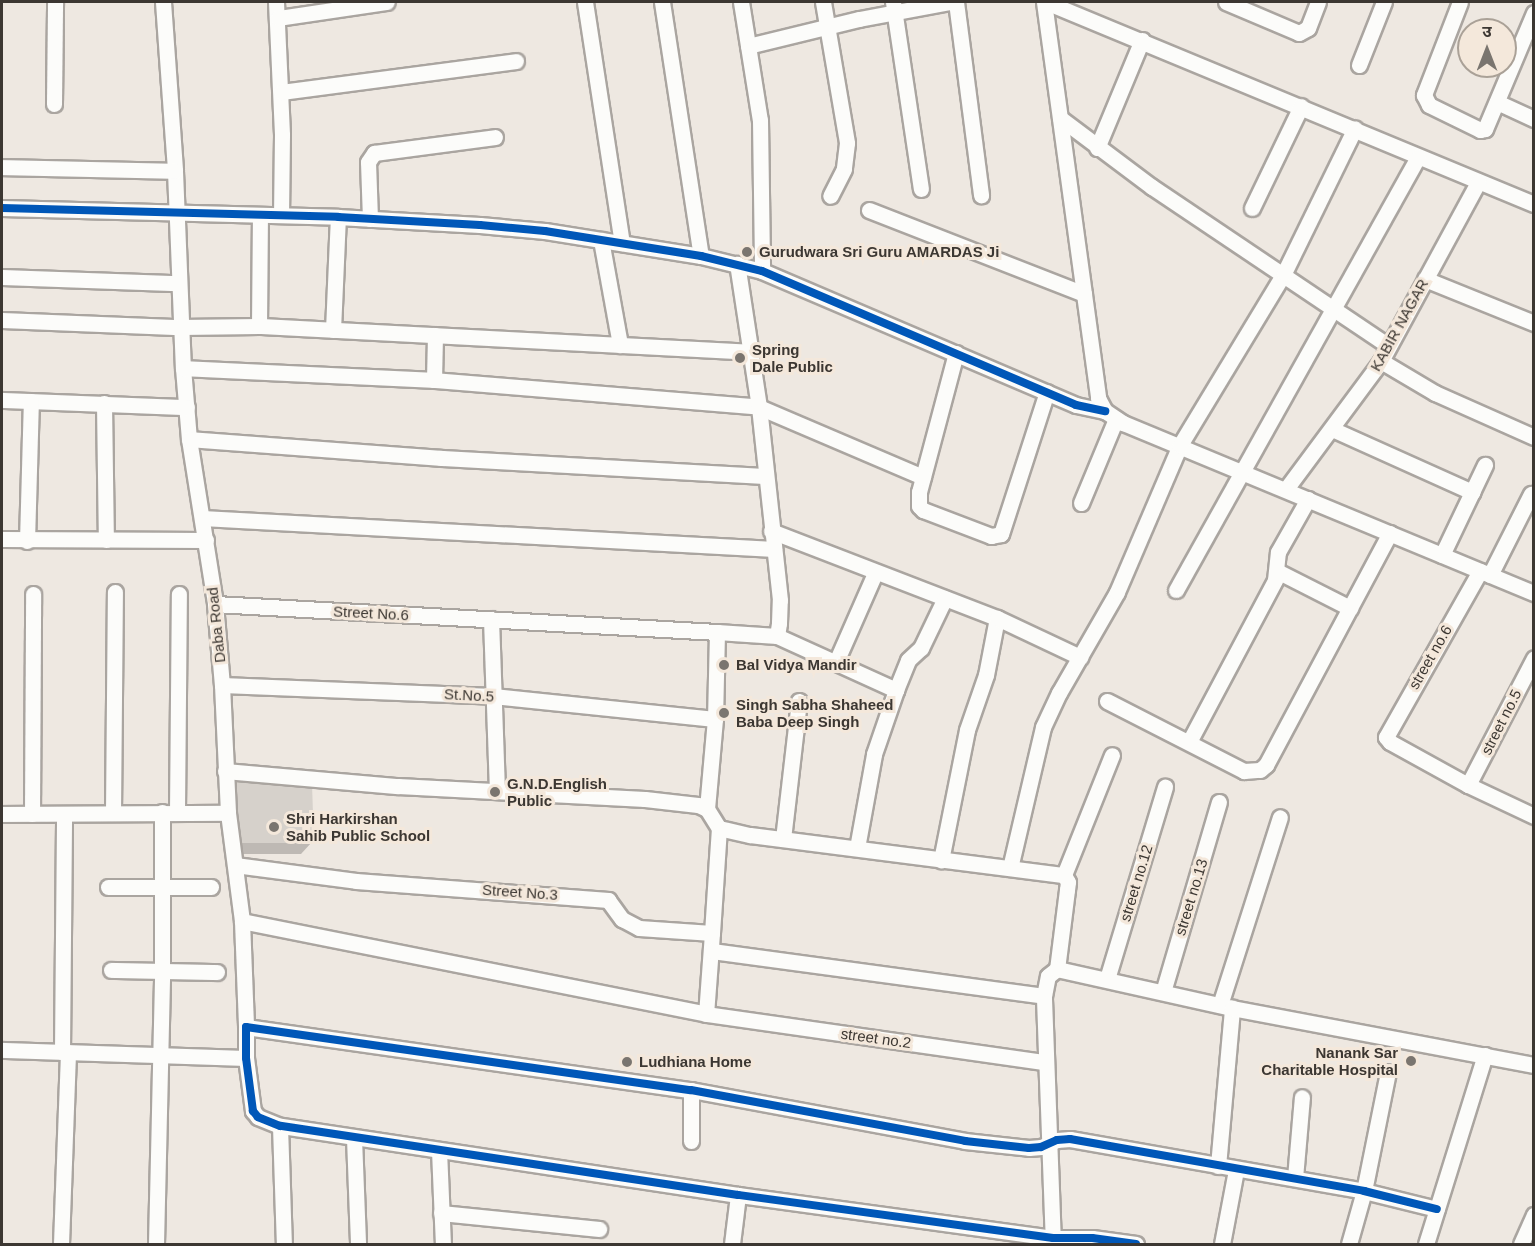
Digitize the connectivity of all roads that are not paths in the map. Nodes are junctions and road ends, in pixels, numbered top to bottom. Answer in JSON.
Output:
{"nodes":[{"id":1,"x":55,"y":2,"type":"edge"},
{"id":2,"x":163,"y":2,"type":"edge"},
{"id":3,"x":276,"y":2,"type":"edge"},
{"id":4,"x":387,"y":2,"type":"edge"},
{"id":5,"x":585,"y":2,"type":"edge"},
{"id":6,"x":662,"y":2,"type":"edge"},
{"id":7,"x":741,"y":2,"type":"edge"},
{"id":8,"x":824,"y":2,"type":"edge"},
{"id":9,"x":950,"y":2,"type":"edge"},
{"id":10,"x":956,"y":2,"type":"edge"},
{"id":11,"x":1045,"y":2,"type":"edge"},
{"id":12,"x":1318,"y":2,"type":"edge"},
{"id":13,"x":1384,"y":2,"type":"edge"},
{"id":14,"x":1460,"y":2,"type":"edge"},
{"id":15,"x":1236,"y":3,"type":"edge"},
{"id":16,"x":894,"y":7,"type":"edge"},
{"id":17,"x":1533,"y":13,"type":"edge"},
{"id":18,"x":278,"y":18,"type":"junction"},
{"id":19,"x":828,"y":28,"type":"junction"},
{"id":20,"x":1142,"y":40,"type":"junction"},
{"id":21,"x":748,"y":46,"type":"junction"},
{"id":22,"x":516,"y":61,"type":"dead end"},
{"id":23,"x":1359,"y":65,"type":"dead end"},
{"id":24,"x":281,"y":92,"type":"junction"},
{"id":25,"x":1497,"y":102,"type":"junction"},
{"id":26,"x":54,"y":104,"type":"dead end"},
{"id":27,"x":1301,"y":106,"type":"junction"},
{"id":28,"x":1060,"y":117,"type":"junction"},
{"id":29,"x":1533,"y":119,"type":"edge"},
{"id":30,"x":1355,"y":128,"type":"junction"},
{"id":31,"x":495,"y":137,"type":"dead end"},
{"id":32,"x":1097,"y":148,"type":"junction"},
{"id":33,"x":1418,"y":157,"type":"junction"},
{"id":34,"x":2,"y":167,"type":"edge"},
{"id":35,"x":175,"y":171,"type":"junction"},
{"id":36,"x":1478,"y":182,"type":"junction"},
{"id":37,"x":921,"y":189,"type":"dead end"},
{"id":38,"x":981,"y":195,"type":"dead end"},
{"id":39,"x":830,"y":196,"type":"dead end"},
{"id":40,"x":1533,"y":204,"type":"edge"},
{"id":41,"x":2,"y":208,"type":"edge"},
{"id":42,"x":1252,"y":208,"type":"dead end"},
{"id":43,"x":869,"y":210,"type":"dead end"},
{"id":44,"x":176,"y":213,"type":"junction"},
{"id":45,"x":260,"y":215,"type":"junction"},
{"id":46,"x":281,"y":215,"type":"junction"},
{"id":47,"x":338,"y":217,"type":"junction"},
{"id":48,"x":370,"y":219,"type":"junction"},
{"id":49,"x":601,"y":240,"type":"junction"},
{"id":50,"x":622,"y":243,"type":"junction"},
{"id":51,"x":701,"y":256,"type":"junction"},
{"id":52,"x":737,"y":264,"type":"junction"},
{"id":53,"x":762,"y":271,"type":"junction"},
{"id":54,"x":1284,"y":273,"type":"junction"},
{"id":55,"x":2,"y":277,"type":"edge"},
{"id":56,"x":1425,"y":279,"type":"junction"},
{"id":57,"x":178,"y":283,"type":"junction"},
{"id":58,"x":1084,"y":294,"type":"junction"},
{"id":59,"x":1334,"y":311,"type":"junction"},
{"id":60,"x":2,"y":320,"type":"edge"},
{"id":61,"x":1533,"y":323,"type":"edge"},
{"id":62,"x":259,"y":326,"type":"junction"},
{"id":63,"x":180,"y":327,"type":"junction"},
{"id":64,"x":333,"y":330,"type":"junction"},
{"id":65,"x":435,"y":335,"type":"junction"},
{"id":66,"x":620,"y":345,"type":"junction"},
{"id":67,"x":1389,"y":346,"type":"junction"},
{"id":68,"x":751,"y":352,"type":"junction"},
{"id":69,"x":956,"y":353,"type":"junction"},
{"id":70,"x":1381,"y":361,"type":"junction"},
{"id":71,"x":183,"y":368,"type":"junction"},
{"id":72,"x":434,"y":380,"type":"junction"},
{"id":73,"x":1047,"y":392,"type":"junction"},
{"id":74,"x":2,"y":400,"type":"edge"},
{"id":75,"x":31,"y":401,"type":"junction"},
{"id":76,"x":104,"y":403,"type":"junction"},
{"id":77,"x":187,"y":407,"type":"junction"},
{"id":78,"x":759,"y":407,"type":"junction"},
{"id":79,"x":1111,"y":415,"type":"junction"},
{"id":80,"x":1332,"y":429,"type":"junction"},
{"id":81,"x":1533,"y":437,"type":"edge"},
{"id":82,"x":189,"y":439,"type":"junction"},
{"id":83,"x":1180,"y":445,"type":"junction"},
{"id":84,"x":1485,"y":465,"type":"dead end"},
{"id":85,"x":1242,"y":471,"type":"junction"},
{"id":86,"x":766,"y":476,"type":"junction"},
{"id":87,"x":923,"y":477,"type":"junction"},
{"id":88,"x":1287,"y":489,"type":"junction"},
{"id":89,"x":1472,"y":492,"type":"junction"},
{"id":90,"x":1531,"y":494,"type":"dead end"},
{"id":91,"x":1308,"y":499,"type":"junction"},
{"id":92,"x":1081,"y":503,"type":"dead end"},
{"id":93,"x":202,"y":518,"type":"junction"},
{"id":94,"x":771,"y":531,"type":"junction"},
{"id":95,"x":1390,"y":533,"type":"junction"},
{"id":96,"x":2,"y":539,"type":"edge"},
{"id":97,"x":106,"y":540,"type":"junction"},
{"id":98,"x":206,"y":540,"type":"junction"},
{"id":99,"x":27,"y":541,"type":"junction"},
{"id":100,"x":774,"y":549,"type":"junction"},
{"id":101,"x":1442,"y":555,"type":"junction"},
{"id":102,"x":1277,"y":571,"type":"junction"},
{"id":103,"x":875,"y":573,"type":"junction"},
{"id":104,"x":1485,"y":573,"type":"junction"},
{"id":105,"x":1176,"y":590,"type":"dead end"},
{"id":106,"x":115,"y":592,"type":"dead end"},
{"id":107,"x":1533,"y":593,"type":"edge"},
{"id":108,"x":33,"y":594,"type":"dead end"},
{"id":109,"x":179,"y":594,"type":"dead end"},
{"id":110,"x":945,"y":598,"type":"junction"},
{"id":111,"x":215,"y":604,"type":"junction"},
{"id":112,"x":1350,"y":608,"type":"junction"},
{"id":113,"x":997,"y":618,"type":"junction"},
{"id":114,"x":491,"y":620,"type":"junction"},
{"id":115,"x":717,"y":632,"type":"junction"},
{"id":116,"x":777,"y":636,"type":"junction"},
{"id":117,"x":1080,"y":657,"type":"junction"},
{"id":118,"x":1533,"y":658,"type":"edge"},
{"id":119,"x":836,"y":663,"type":"junction"},
{"id":120,"x":222,"y":685,"type":"junction"},
{"id":121,"x":896,"y":690,"type":"junction"},
{"id":122,"x":493,"y":696,"type":"junction"},
{"id":123,"x":799,"y":701,"type":"dead end"},
{"id":124,"x":1107,"y":701,"type":"dead end"},
{"id":125,"x":715,"y":719,"type":"junction"},
{"id":126,"x":1189,"y":742,"type":"junction"},
{"id":127,"x":1112,"y":755,"type":"dead end"},
{"id":128,"x":225,"y":771,"type":"junction"},
{"id":129,"x":1468,"y":785,"type":"junction"},
{"id":130,"x":1165,"y":787,"type":"dead end"},
{"id":131,"x":497,"y":791,"type":"junction"},
{"id":132,"x":1220,"y":802,"type":"dead end"},
{"id":133,"x":707,"y":808,"type":"junction"},
{"id":134,"x":170,"y":812,"type":"junction"},
{"id":135,"x":113,"y":813,"type":"junction"},
{"id":136,"x":228,"y":813,"type":"junction"},
{"id":137,"x":2,"y":814,"type":"edge"},
{"id":138,"x":32,"y":814,"type":"junction"},
{"id":139,"x":64,"y":815,"type":"junction"},
{"id":140,"x":1533,"y":816,"type":"edge"},
{"id":141,"x":1280,"y":817,"type":"dead end"},
{"id":142,"x":719,"y":828,"type":"junction"},
{"id":143,"x":783,"y":839,"type":"junction"},
{"id":144,"x":857,"y":848,"type":"junction"},
{"id":145,"x":941,"y":860,"type":"junction"},
{"id":146,"x":234,"y":865,"type":"junction"},
{"id":147,"x":1010,"y":868,"type":"junction"},
{"id":148,"x":1064,"y":875,"type":"junction"},
{"id":149,"x":108,"y":887,"type":"dead end"},
{"id":150,"x":160,"y":887,"type":"junction"},
{"id":151,"x":211,"y":887,"type":"dead end"},
{"id":152,"x":242,"y":921,"type":"junction"},
{"id":153,"x":712,"y":933,"type":"junction"},
{"id":154,"x":712,"y":951,"type":"junction"},
{"id":155,"x":1057,"y":969,"type":"junction"},
{"id":156,"x":111,"y":970,"type":"dead end"},
{"id":157,"x":162,"y":970,"type":"junction"},
{"id":158,"x":217,"y":972,"type":"dead end"},
{"id":159,"x":1107,"y":979,"type":"junction"},
{"id":160,"x":1163,"y":992,"type":"junction"},
{"id":161,"x":1044,"y":996,"type":"junction"},
{"id":162,"x":1226,"y":1007,"type":"junction"},
{"id":163,"x":706,"y":1014,"type":"junction"},
{"id":164,"x":246,"y":1028,"type":"junction"},
{"id":165,"x":2,"y":1050,"type":"edge"},
{"id":166,"x":65,"y":1052,"type":"junction"},
{"id":167,"x":1485,"y":1055,"type":"junction"},
{"id":168,"x":160,"y":1057,"type":"junction"},
{"id":169,"x":246,"y":1058,"type":"junction"},
{"id":170,"x":1046,"y":1062,"type":"junction"},
{"id":171,"x":1533,"y":1065,"type":"edge"},
{"id":172,"x":1388,"y":1072,"type":"dead end"},
{"id":173,"x":691,"y":1090,"type":"junction"},
{"id":174,"x":1302,"y":1097,"type":"dead end"},
{"id":175,"x":280,"y":1126,"type":"junction"},
{"id":176,"x":354,"y":1138,"type":"junction"},
{"id":177,"x":691,"y":1141,"type":"dead end"},
{"id":178,"x":1050,"y":1144,"type":"junction"},
{"id":179,"x":439,"y":1150,"type":"junction"},
{"id":180,"x":1218,"y":1166,"type":"junction"},
{"id":181,"x":1236,"y":1170,"type":"junction"},
{"id":182,"x":1295,"y":1178,"type":"junction"},
{"id":183,"x":1364,"y":1191,"type":"junction"},
{"id":184,"x":738,"y":1195,"type":"junction"},
{"id":185,"x":1437,"y":1209,"type":"junction"},
{"id":186,"x":441,"y":1213,"type":"junction"},
{"id":187,"x":1533,"y":1215,"type":"edge"},
{"id":188,"x":599,"y":1229,"type":"dead end"},
{"id":189,"x":1053,"y":1241,"type":"edge"},
{"id":190,"x":62,"y":1245,"type":"edge"},
{"id":191,"x":156,"y":1245,"type":"edge"},
{"id":192,"x":284,"y":1245,"type":"edge"},
{"id":193,"x":358,"y":1245,"type":"edge"},
{"id":194,"x":443,"y":1245,"type":"edge"},
{"id":195,"x":732,"y":1245,"type":"edge"},
{"id":196,"x":1136,"y":1245,"type":"edge"},
{"id":197,"x":1222,"y":1245,"type":"edge"},
{"id":198,"x":1349,"y":1245,"type":"edge"},
{"id":199,"x":1426,"y":1245,"type":"edge"},
{"id":200,"x":1521,"y":1245,"type":"edge"}],
"edges":[{"from":1,"to":26,"type":"street"},
{"from":2,"to":35,"type":"street","name":"Daba Road"},
{"from":3,"to":18,"type":"street"},
{"from":4,"to":18,"type":"street"},
{"from":5,"to":50,"type":"street"},
{"from":6,"to":51,"type":"street"},
{"from":7,"to":21,"type":"street"},
{"from":8,"to":19,"type":"street"},
{"from":9,"to":16,"type":"street"},
{"from":10,"to":38,"type":"street"},
{"from":11,"to":20,"type":"street"},
{"from":11,"to":28,"type":"street"},
{"from":12,"to":15,"type":"street"},
{"from":13,"to":23,"type":"street"},
{"from":14,"to":25,"type":"street"},
{"from":16,"to":19,"type":"street"},
{"from":16,"to":37,"type":"street"},
{"from":17,"to":25,"type":"street"},
{"from":18,"to":24,"type":"street"},
{"from":19,"to":21,"type":"street"},
{"from":19,"to":39,"type":"street"},
{"from":20,"to":27,"type":"street"},
{"from":20,"to":32,"type":"street"},
{"from":21,"to":53,"type":"street"},
{"from":22,"to":24,"type":"street"},
{"from":24,"to":46,"type":"street"},
{"from":25,"to":29,"type":"street"},
{"from":27,"to":30,"type":"street"},
{"from":27,"to":42,"type":"street"},
{"from":28,"to":32,"type":"street"},
{"from":28,"to":58,"type":"street"},
{"from":30,"to":33,"type":"street"},
{"from":30,"to":54,"type":"street"},
{"from":31,"to":48,"type":"street"},
{"from":32,"to":54,"type":"street"},
{"from":33,"to":36,"type":"street"},
{"from":33,"to":59,"type":"street"},
{"from":34,"to":35,"type":"street"},
{"from":35,"to":44,"type":"street","name":"Daba Road"},
{"from":36,"to":40,"type":"street"},
{"from":36,"to":56,"type":"street","name":"KABIR NAGAR"},
{"from":41,"to":44,"type":"street"},
{"from":43,"to":58,"type":"street"},
{"from":44,"to":45,"type":"street"},
{"from":44,"to":57,"type":"street","name":"Daba Road"},
{"from":45,"to":46,"type":"street"},
{"from":45,"to":62,"type":"street"},
{"from":46,"to":47,"type":"street"},
{"from":47,"to":48,"type":"street"},
{"from":47,"to":64,"type":"street"},
{"from":48,"to":49,"type":"street"},
{"from":49,"to":50,"type":"street"},
{"from":49,"to":66,"type":"street"},
{"from":50,"to":51,"type":"street"},
{"from":51,"to":52,"type":"street"},
{"from":52,"to":53,"type":"street"},
{"from":52,"to":68,"type":"street"},
{"from":53,"to":69,"type":"street"},
{"from":54,"to":59,"type":"street"},
{"from":54,"to":83,"type":"street"},
{"from":55,"to":57,"type":"street"},
{"from":56,"to":61,"type":"street"},
{"from":56,"to":67,"type":"street","name":"KABIR NAGAR"},
{"from":57,"to":63,"type":"street","name":"Daba Road"},
{"from":58,"to":79,"type":"street"},
{"from":59,"to":67,"type":"street"},
{"from":59,"to":85,"type":"street"},
{"from":60,"to":63,"type":"street"},
{"from":62,"to":63,"type":"street"},
{"from":62,"to":64,"type":"street"},
{"from":63,"to":71,"type":"street","name":"Daba Road"},
{"from":64,"to":65,"type":"street"},
{"from":65,"to":66,"type":"street"},
{"from":65,"to":72,"type":"street"},
{"from":66,"to":68,"type":"street"},
{"from":67,"to":70,"type":"street","name":"KABIR NAGAR"},
{"from":68,"to":78,"type":"street"},
{"from":69,"to":73,"type":"street"},
{"from":69,"to":87,"type":"street"},
{"from":70,"to":80,"type":"street","name":"KABIR NAGAR"},
{"from":70,"to":81,"type":"street"},
{"from":71,"to":72,"type":"street"},
{"from":71,"to":77,"type":"street","name":"Daba Road"},
{"from":72,"to":78,"type":"street"},
{"from":73,"to":79,"type":"street"},
{"from":73,"to":87,"type":"street"},
{"from":74,"to":75,"type":"street"},
{"from":75,"to":76,"type":"street"},
{"from":75,"to":99,"type":"street"},
{"from":76,"to":77,"type":"street"},
{"from":76,"to":97,"type":"street"},
{"from":77,"to":82,"type":"street","name":"Daba Road"},
{"from":78,"to":86,"type":"street"},
{"from":78,"to":87,"type":"street"},
{"from":79,"to":83,"type":"street"},
{"from":79,"to":92,"type":"street"},
{"from":80,"to":88,"type":"street","name":"KABIR NAGAR"},
{"from":80,"to":89,"type":"street"},
{"from":82,"to":86,"type":"street"},
{"from":82,"to":93,"type":"street","name":"Daba Road"},
{"from":83,"to":85,"type":"street"},
{"from":83,"to":117,"type":"street"},
{"from":84,"to":89,"type":"street"},
{"from":85,"to":88,"type":"street"},
{"from":85,"to":105,"type":"street"},
{"from":86,"to":94,"type":"street"},
{"from":88,"to":91,"type":"street"},
{"from":89,"to":101,"type":"street"},
{"from":90,"to":104,"type":"street"},
{"from":91,"to":95,"type":"street"},
{"from":91,"to":102,"type":"street"},
{"from":93,"to":98,"type":"street","name":"Daba Road"},
{"from":93,"to":100,"type":"street"},
{"from":94,"to":100,"type":"street"},
{"from":94,"to":103,"type":"street"},
{"from":95,"to":101,"type":"street"},
{"from":95,"to":112,"type":"street"},
{"from":96,"to":99,"type":"street"},
{"from":97,"to":98,"type":"street"},
{"from":97,"to":99,"type":"street"},
{"from":98,"to":111,"type":"street","name":"Daba Road"},
{"from":100,"to":116,"type":"street"},
{"from":101,"to":104,"type":"street"},
{"from":102,"to":112,"type":"street"},
{"from":102,"to":126,"type":"street"},
{"from":103,"to":110,"type":"street"},
{"from":103,"to":119,"type":"street"},
{"from":104,"to":107,"type":"street"},
{"from":104,"to":129,"type":"street","name":"street no.6"},
{"from":106,"to":135,"type":"street"},
{"from":108,"to":138,"type":"street"},
{"from":109,"to":134,"type":"street"},
{"from":110,"to":113,"type":"street"},
{"from":110,"to":121,"type":"street"},
{"from":111,"to":114,"type":"street","name":"Street No.6"},
{"from":111,"to":120,"type":"street","name":"Daba Road"},
{"from":112,"to":126,"type":"street"},
{"from":113,"to":117,"type":"street"},
{"from":113,"to":145,"type":"street"},
{"from":114,"to":115,"type":"street","name":"Street No.6"},
{"from":114,"to":122,"type":"street"},
{"from":115,"to":116,"type":"street","name":"Street No.6"},
{"from":115,"to":125,"type":"street"},
{"from":116,"to":119,"type":"street"},
{"from":117,"to":147,"type":"street"},
{"from":118,"to":129,"type":"street","name":"street no.5"},
{"from":119,"to":121,"type":"street"},
{"from":120,"to":122,"type":"street","name":"St.No.5"},
{"from":120,"to":128,"type":"street","name":"Daba Road"},
{"from":121,"to":144,"type":"street"},
{"from":122,"to":125,"type":"street","name":"St.No.5"},
{"from":122,"to":131,"type":"street"},
{"from":123,"to":143,"type":"street"},
{"from":124,"to":126,"type":"street"},
{"from":125,"to":133,"type":"street"},
{"from":127,"to":148,"type":"street"},
{"from":128,"to":131,"type":"street"},
{"from":128,"to":136,"type":"street","name":"Daba Road"},
{"from":129,"to":140,"type":"street"},
{"from":130,"to":159,"type":"street","name":"street no.12"},
{"from":131,"to":133,"type":"street"},
{"from":132,"to":160,"type":"street","name":"street no.13"},
{"from":133,"to":142,"type":"street"},
{"from":134,"to":135,"type":"street"},
{"from":134,"to":136,"type":"street"},
{"from":134,"to":150,"type":"street"},
{"from":135,"to":139,"type":"street"},
{"from":136,"to":146,"type":"street","name":"Daba Road"},
{"from":137,"to":138,"type":"street"},
{"from":138,"to":139,"type":"street"},
{"from":139,"to":166,"type":"street"},
{"from":141,"to":162,"type":"street"},
{"from":142,"to":143,"type":"street"},
{"from":142,"to":153,"type":"street"},
{"from":143,"to":144,"type":"street"},
{"from":144,"to":145,"type":"street"},
{"from":145,"to":147,"type":"street"},
{"from":146,"to":152,"type":"street","name":"Daba Road"},
{"from":146,"to":153,"type":"street","name":"Street No.3"},
{"from":147,"to":148,"type":"street"},
{"from":148,"to":155,"type":"street"},
{"from":149,"to":150,"type":"street"},
{"from":150,"to":151,"type":"street"},
{"from":150,"to":157,"type":"street"},
{"from":152,"to":163,"type":"street","name":"street no.2"},
{"from":152,"to":164,"type":"street","name":"Daba Road"},
{"from":153,"to":154,"type":"street"},
{"from":154,"to":161,"type":"street"},
{"from":154,"to":163,"type":"street"},
{"from":155,"to":159,"type":"street"},
{"from":155,"to":161,"type":"street"},
{"from":156,"to":157,"type":"street"},
{"from":157,"to":158,"type":"street"},
{"from":157,"to":168,"type":"street"},
{"from":159,"to":160,"type":"street"},
{"from":160,"to":162,"type":"street"},
{"from":161,"to":170,"type":"street"},
{"from":162,"to":167,"type":"street"},
{"from":162,"to":180,"type":"street"},
{"from":163,"to":170,"type":"street","name":"street no.2"},
{"from":164,"to":169,"type":"street","name":"Daba Road"},
{"from":164,"to":173,"type":"street"},
{"from":165,"to":166,"type":"street"},
{"from":166,"to":168,"type":"street"},
{"from":166,"to":190,"type":"street"},
{"from":167,"to":171,"type":"street"},
{"from":167,"to":185,"type":"street"},
{"from":168,"to":169,"type":"street"},
{"from":168,"to":191,"type":"street"},
{"from":169,"to":175,"type":"street","name":"Daba Road"},
{"from":170,"to":178,"type":"street"},
{"from":172,"to":183,"type":"street"},
{"from":173,"to":177,"type":"street"},
{"from":173,"to":178,"type":"street"},
{"from":174,"to":182,"type":"street"},
{"from":175,"to":176,"type":"street"},
{"from":175,"to":192,"type":"street"},
{"from":176,"to":179,"type":"street"},
{"from":176,"to":193,"type":"street"},
{"from":178,"to":180,"type":"street"},
{"from":178,"to":189,"type":"street"},
{"from":179,"to":184,"type":"street"},
{"from":179,"to":186,"type":"street"},
{"from":180,"to":181,"type":"street"},
{"from":181,"to":182,"type":"street"},
{"from":181,"to":197,"type":"street"},
{"from":182,"to":183,"type":"street"},
{"from":183,"to":185,"type":"street"},
{"from":183,"to":198,"type":"street"},
{"from":184,"to":189,"type":"street"},
{"from":184,"to":195,"type":"street"},
{"from":185,"to":199,"type":"street"},
{"from":186,"to":188,"type":"street"},
{"from":186,"to":194,"type":"street"},
{"from":187,"to":200,"type":"street"},
{"from":189,"to":196,"type":"street"}]}
